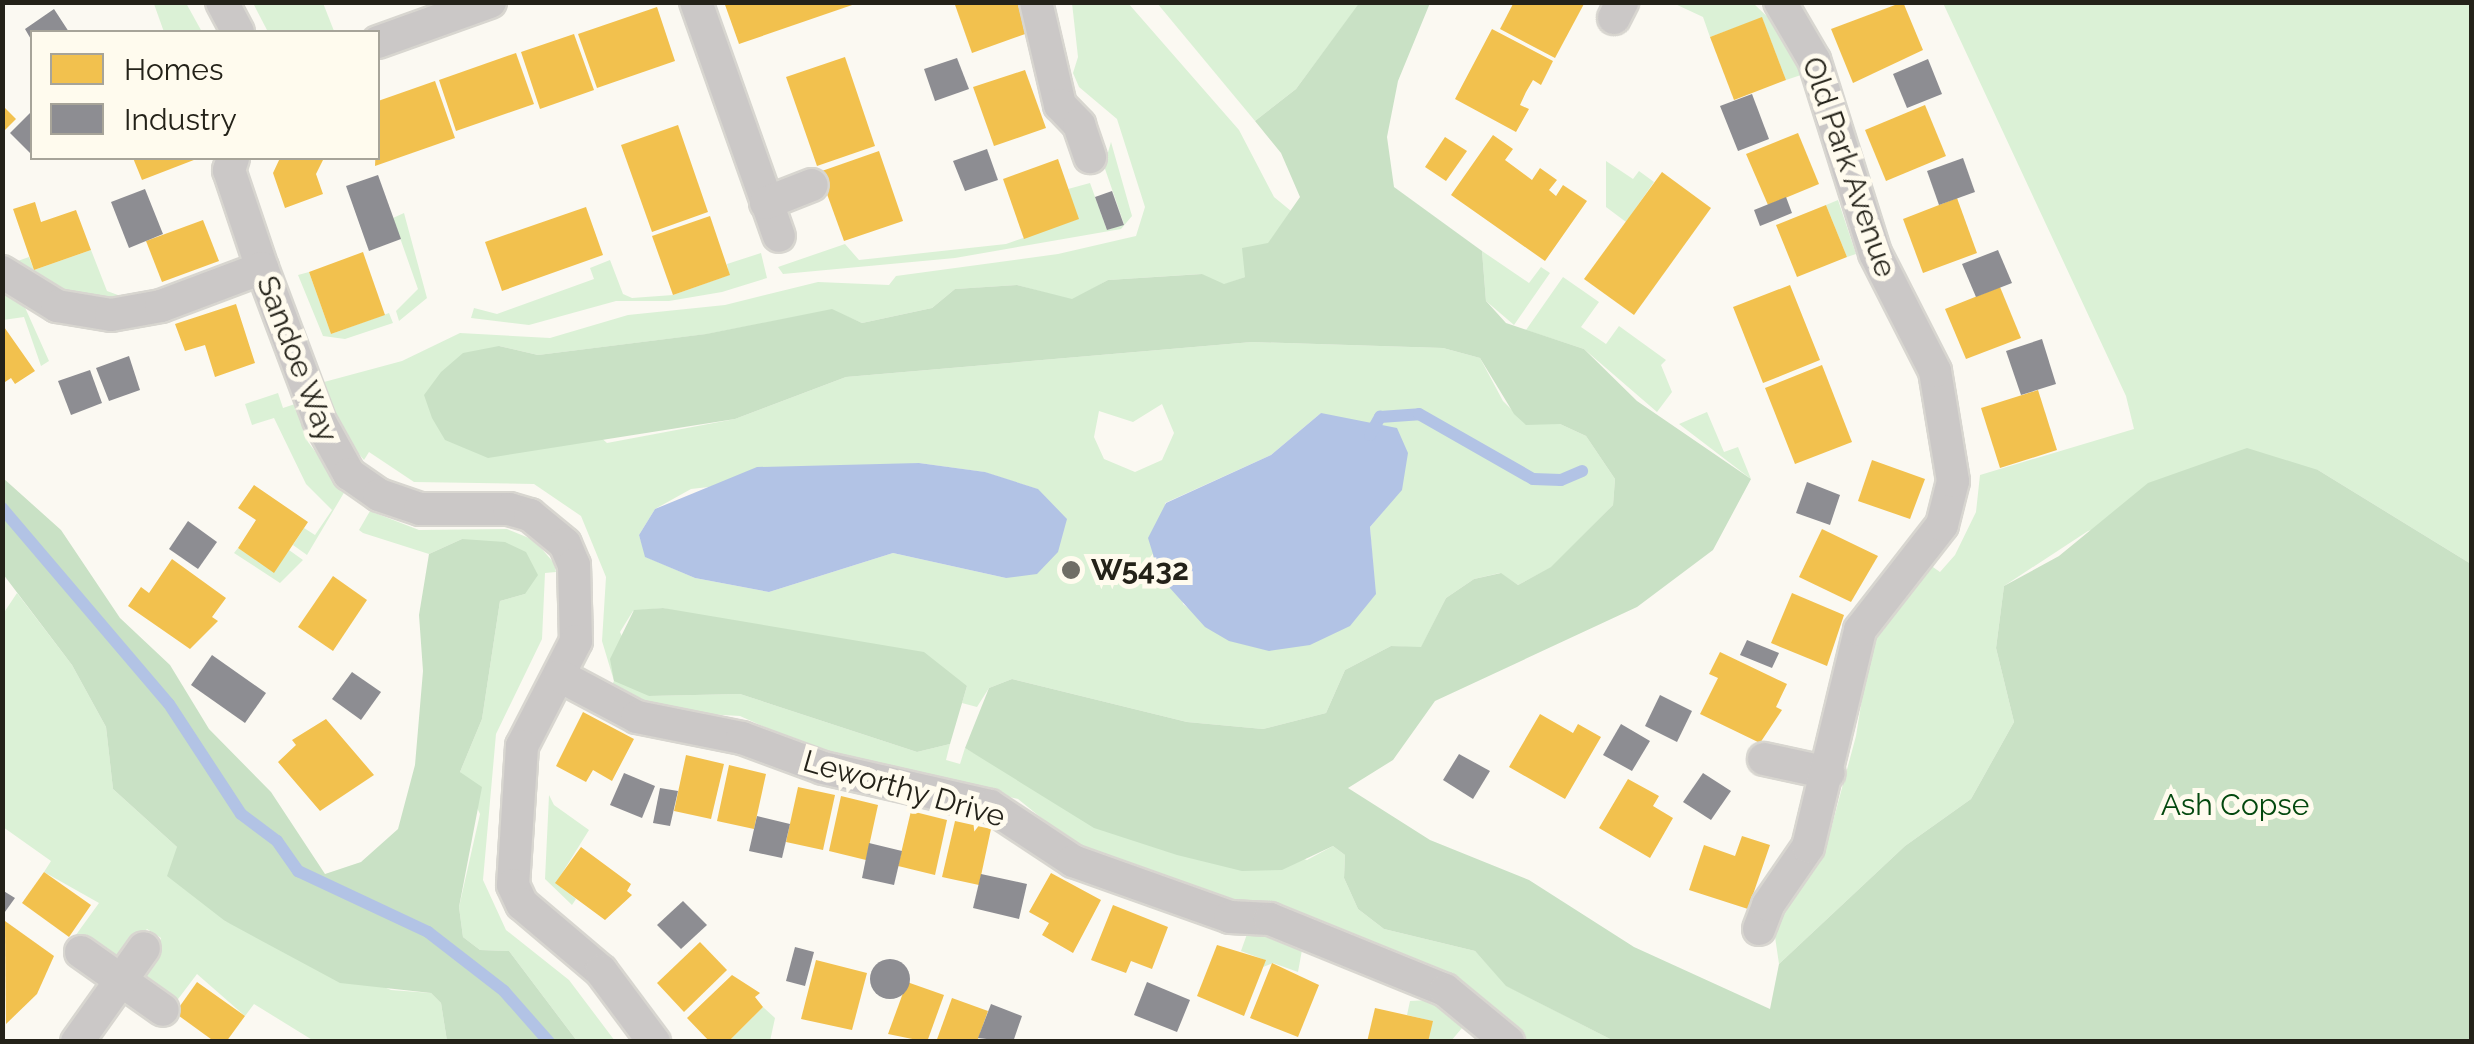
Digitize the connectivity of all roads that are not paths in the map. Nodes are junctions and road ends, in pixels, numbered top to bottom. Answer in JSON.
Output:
{"nodes":[{"id":1,"x":222,"y":2,"type":"edge"},
{"id":2,"x":490,"y":2,"type":"edge"},
{"id":3,"x":696,"y":2,"type":"edge"},
{"id":4,"x":1036,"y":2,"type":"edge"},
{"id":5,"x":1780,"y":2,"type":"edge"},
{"id":6,"x":237,"y":30,"type":"edge"},
{"id":7,"x":380,"y":41,"type":"edge"},
{"id":8,"x":1090,"y":156,"type":"dead end"},
{"id":9,"x":232,"y":160,"type":"edge"},
{"id":10,"x":812,"y":185,"type":"dead end"},
{"id":11,"x":766,"y":203,"type":"junction"},
{"id":12,"x":779,"y":236,"type":"dead end"},
{"id":13,"x":262,"y":268,"type":"junction"},
{"id":14,"x":2,"y":272,"type":"edge"},
{"id":15,"x":560,"y":676,"type":"junction"},
{"id":16,"x":1764,"y":758,"type":"dead end"},
{"id":17,"x":1829,"y":773,"type":"junction"},
{"id":18,"x":1759,"y":929,"type":"dead end"},
{"id":19,"x":144,"y":948,"type":"dead end"},
{"id":20,"x":81,"y":952,"type":"dead end"},
{"id":21,"x":121,"y":980,"type":"junction"},
{"id":22,"x":163,"y":1010,"type":"dead end"},
{"id":23,"x":77,"y":1042,"type":"edge"},
{"id":24,"x":654,"y":1042,"type":"edge"},
{"id":25,"x":1508,"y":1042,"type":"edge"}],
"edges":[{"from":1,"to":6,"type":"street"},
{"from":2,"to":7,"type":"street"},
{"from":3,"to":11,"type":"street"},
{"from":4,"to":8,"type":"street"},
{"from":5,"to":17,"type":"street","name":"Old Park Avenue"},
{"from":9,"to":13,"type":"street","name":"Sandoe Way"},
{"from":10,"to":11,"type":"street"},
{"from":11,"to":12,"type":"street"},
{"from":13,"to":14,"type":"street"},
{"from":13,"to":15,"type":"street","name":"Sandoe Way"},
{"from":15,"to":24,"type":"street","name":"Sandoe Way"},
{"from":15,"to":25,"type":"street","name":"Leworthy Drive"},
{"from":16,"to":17,"type":"street"},
{"from":17,"to":18,"type":"street","name":"Old Park Avenue"},
{"from":19,"to":21,"type":"street"},
{"from":20,"to":21,"type":"street"},
{"from":21,"to":22,"type":"street"},
{"from":21,"to":23,"type":"street"}]}
